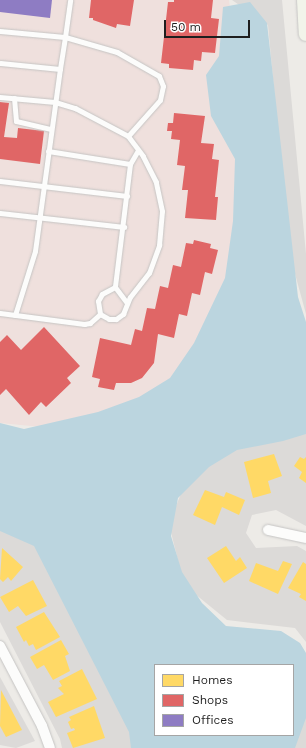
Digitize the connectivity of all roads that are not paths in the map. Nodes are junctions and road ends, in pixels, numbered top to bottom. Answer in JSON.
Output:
{"nodes":[{"id":1,"x":70,"y":0,"type":"edge"},
{"id":2,"x":304,"y":0,"type":"edge"},
{"id":3,"x":0,"y":31,"type":"edge"},
{"id":4,"x":306,"y":34,"type":"edge"},
{"id":5,"x":65,"y":37,"type":"junction"},
{"id":6,"x":0,"y":63,"type":"edge"},
{"id":7,"x":60,"y":69,"type":"junction"},
{"id":8,"x":0,"y":97,"type":"edge"},
{"id":9,"x":14,"y":98,"type":"junction"},
{"id":10,"x":55,"y":102,"type":"junction"},
{"id":11,"x":51,"y":129,"type":"junction"},
{"id":12,"x":128,"y":136,"type":"junction"},
{"id":13,"x":138,"y":150,"type":"junction"},
{"id":14,"x":48,"y":151,"type":"junction"},
{"id":15,"x":130,"y":164,"type":"junction"},
{"id":16,"x":0,"y":181,"type":"edge"},
{"id":17,"x":43,"y":187,"type":"junction"},
{"id":18,"x":127,"y":196,"type":"junction"},
{"id":19,"x":0,"y":213,"type":"edge"},
{"id":20,"x":40,"y":218,"type":"junction"},
{"id":21,"x":124,"y":227,"type":"junction"},
{"id":22,"x":115,"y":287,"type":"junction"},
{"id":23,"x":127,"y":303,"type":"junction"},
{"id":24,"x":0,"y":313,"type":"edge"},
{"id":25,"x":100,"y":314,"type":"junction"},
{"id":26,"x":14,"y":315,"type":"junction"},
{"id":27,"x":268,"y":530,"type":"dead end"},
{"id":28,"x":306,"y":538,"type":"edge"},
{"id":29,"x":0,"y":646,"type":"edge"},
{"id":30,"x":50,"y":748,"type":"edge"}],
"edges":[{"from":1,"to":5,"type":"lane"},
{"from":2,"to":4,"type":"main road"},
{"from":3,"to":5,"type":"lane"},
{"from":5,"to":7,"type":"lane"},
{"from":5,"to":12,"type":"lane"},
{"from":6,"to":7,"type":"lane"},
{"from":7,"to":10,"type":"lane"},
{"from":8,"to":9,"type":"lane"},
{"from":9,"to":10,"type":"lane"},
{"from":9,"to":11,"type":"lane"},
{"from":10,"to":11,"type":"lane"},
{"from":10,"to":12,"type":"lane"},
{"from":11,"to":14,"type":"lane"},
{"from":12,"to":13,"type":"lane"},
{"from":13,"to":15,"type":"lane"},
{"from":13,"to":23,"type":"lane"},
{"from":14,"to":15,"type":"lane"},
{"from":14,"to":17,"type":"lane"},
{"from":15,"to":18,"type":"lane"},
{"from":16,"to":17,"type":"lane"},
{"from":17,"to":18,"type":"lane"},
{"from":17,"to":20,"type":"lane"},
{"from":18,"to":21,"type":"lane"},
{"from":19,"to":20,"type":"lane"},
{"from":20,"to":21,"type":"lane"},
{"from":20,"to":26,"type":"lane"},
{"from":21,"to":22,"type":"lane"},
{"from":22,"to":23,"type":"lane"},
{"from":22,"to":25,"type":"lane"},
{"from":23,"to":25,"type":"lane"},
{"from":24,"to":26,"type":"lane"},
{"from":25,"to":26,"type":"lane"},
{"from":27,"to":28,"type":"street"},
{"from":29,"to":30,"type":"street"}]}
